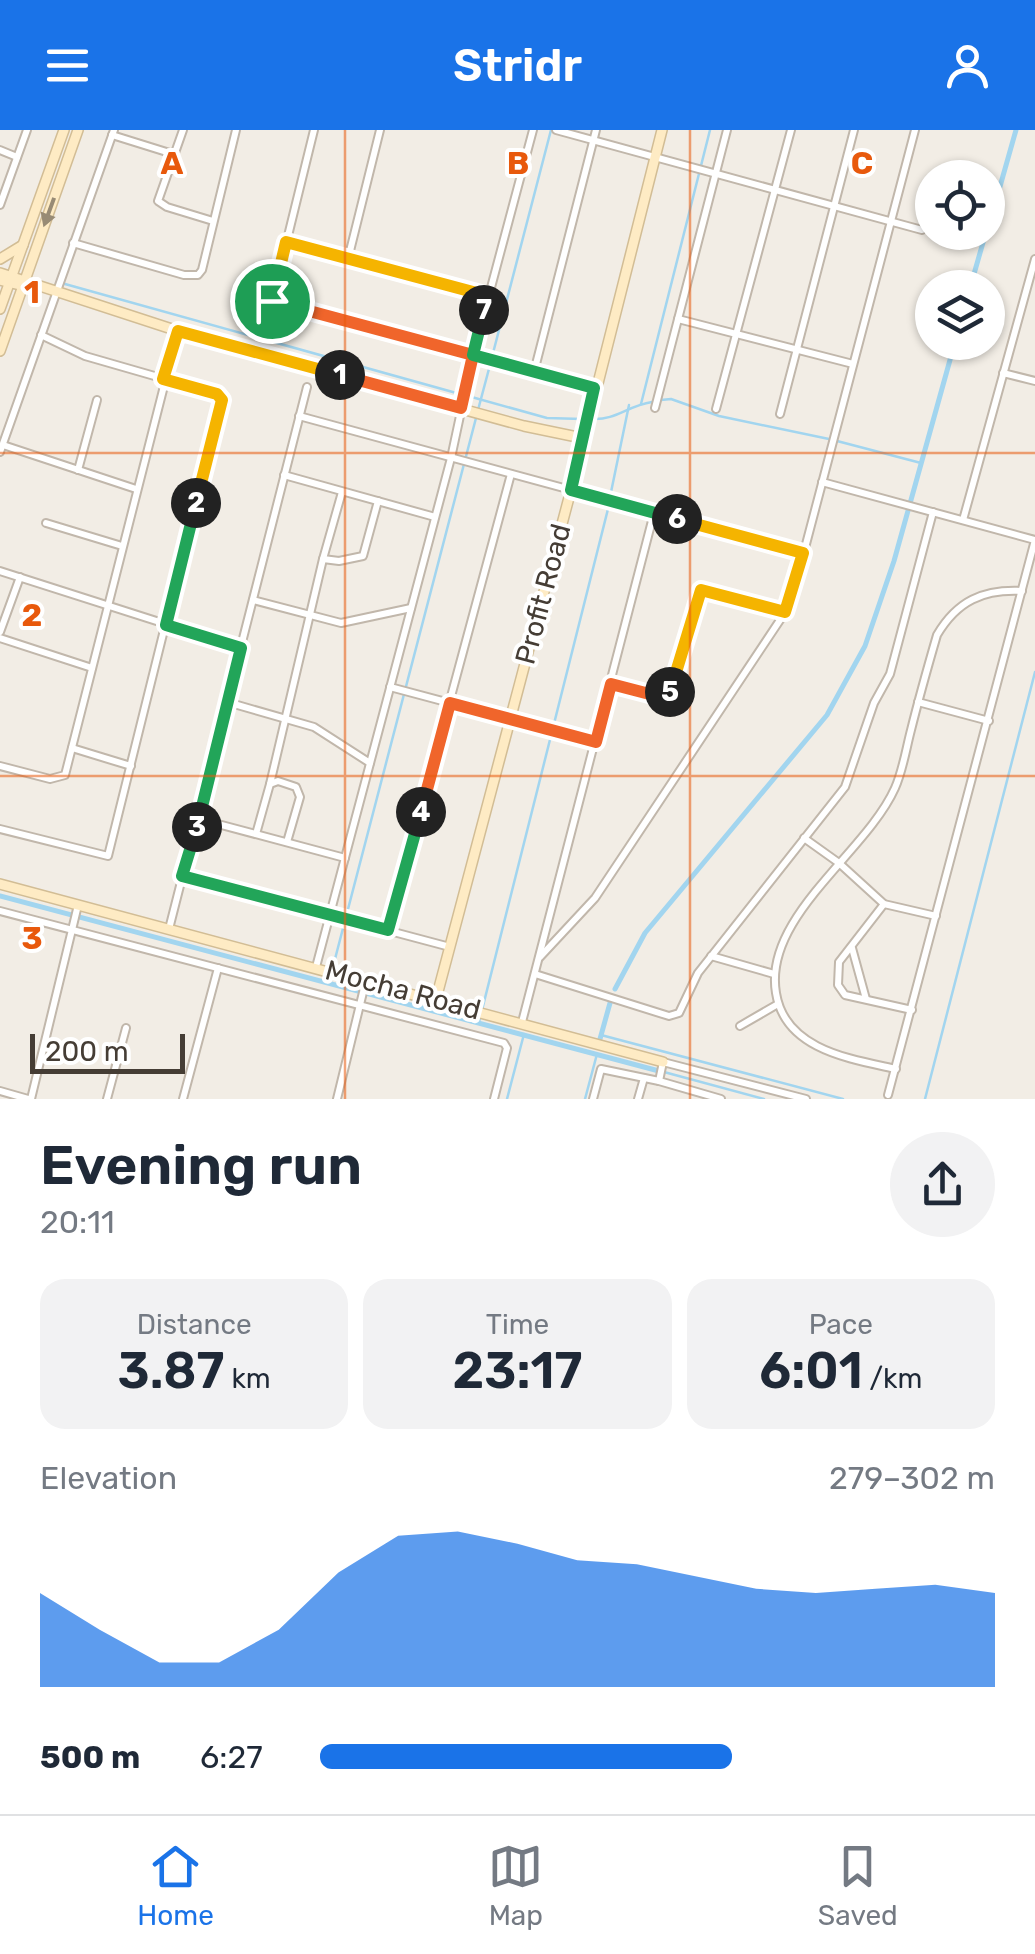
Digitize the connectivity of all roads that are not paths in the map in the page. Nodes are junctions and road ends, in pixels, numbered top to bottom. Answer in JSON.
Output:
{"nodes":[{"id":1,"x":27,"y":130,"type":"edge"},
{"id":2,"x":64,"y":130,"type":"edge"},
{"id":3,"x":78,"y":130,"type":"edge"},
{"id":4,"x":182,"y":130,"type":"edge"},
{"id":5,"x":236,"y":130,"type":"edge"},
{"id":6,"x":314,"y":130,"type":"edge"},
{"id":7,"x":380,"y":130,"type":"edge"},
{"id":8,"x":532,"y":130,"type":"edge"},
{"id":9,"x":556,"y":130,"type":"edge"},
{"id":10,"x":596,"y":130,"type":"edge"},
{"id":11,"x":662,"y":130,"type":"edge"},
{"id":12,"x":726,"y":130,"type":"edge"},
{"id":13,"x":792,"y":130,"type":"edge"},
{"id":14,"x":854,"y":130,"type":"edge"},
{"id":15,"x":915,"y":130,"type":"edge"},
{"id":16,"x":113,"y":133,"type":"edge"},
{"id":17,"x":594,"y":140,"type":"junction"},
{"id":18,"x":0,"y":150,"type":"edge"},
{"id":19,"x":174,"y":154,"type":"junction"},
{"id":20,"x":17,"y":157,"type":"junction"},
{"id":21,"x":654,"y":158,"type":"junction"},
{"id":22,"x":715,"y":174,"type":"junction"},
{"id":23,"x":774,"y":189,"type":"junction"},
{"id":24,"x":0,"y":205,"type":"edge"},
{"id":25,"x":835,"y":206,"type":"junction"},
{"id":26,"x":213,"y":221,"type":"junction"},
{"id":27,"x":891,"y":222,"type":"junction"},
{"id":28,"x":915,"y":228,"type":"edge"},
{"id":29,"x":286,"y":242,"type":"junction"},
{"id":30,"x":73,"y":243,"type":"junction"},
{"id":31,"x":23,"y":244,"type":"junction"},
{"id":32,"x":348,"y":258,"type":"junction"},
{"id":33,"x":1035,"y":259,"type":"edge"},
{"id":34,"x":0,"y":260,"type":"edge"},
{"id":35,"x":1033,"y":274,"type":"edge"},
{"id":36,"x":5,"y":287,"type":"edge"},
{"id":37,"x":21,"y":291,"type":"junction"},
{"id":38,"x":56,"y":291,"type":"junction"},
{"id":39,"x":488,"y":296,"type":"junction"},
{"id":40,"x":678,"y":319,"type":"junction"},
{"id":41,"x":178,"y":331,"type":"junction"},
{"id":42,"x":735,"y":334,"type":"junction"},
{"id":43,"x":40,"y":336,"type":"junction"},
{"id":44,"x":796,"y":349,"type":"junction"},
{"id":45,"x":0,"y":351,"type":"edge"},
{"id":46,"x":473,"y":355,"type":"junction"},
{"id":47,"x":854,"y":364,"type":"junction"},
{"id":48,"x":534,"y":372,"type":"junction"},
{"id":49,"x":1003,"y":372,"type":"junction"},
{"id":50,"x":163,"y":379,"type":"junction"},
{"id":51,"x":1035,"y":381,"type":"edge"},
{"id":52,"x":307,"y":386,"type":"dead end"},
{"id":53,"x":594,"y":388,"type":"junction"},
{"id":54,"x":97,"y":400,"type":"dead end"},
{"id":55,"x":461,"y":408,"type":"junction"},
{"id":56,"x":655,"y":408,"type":"dead end"},
{"id":57,"x":716,"y":409,"type":"dead end"},
{"id":58,"x":780,"y":414,"type":"dead end"},
{"id":59,"x":299,"y":416,"type":"junction"},
{"id":60,"x":582,"y":438,"type":"junction"},
{"id":61,"x":1,"y":448,"type":"edge"},
{"id":62,"x":451,"y":458,"type":"junction"},
{"id":63,"x":78,"y":470,"type":"junction"},
{"id":64,"x":511,"y":474,"type":"junction"},
{"id":65,"x":284,"y":475,"type":"junction"},
{"id":66,"x":822,"y":482,"type":"junction"},
{"id":67,"x":136,"y":489,"type":"junction"},
{"id":68,"x":571,"y":490,"type":"junction"},
{"id":69,"x":342,"y":492,"type":"junction"},
{"id":70,"x":378,"y":501,"type":"junction"},
{"id":71,"x":933,"y":512,"type":"junction"},
{"id":72,"x":654,"y":513,"type":"junction"},
{"id":73,"x":436,"y":517,"type":"junction"},
{"id":74,"x":963,"y":520,"type":"junction"},
{"id":75,"x":46,"y":523,"type":"dead end"},
{"id":76,"x":1035,"y":540,"type":"edge"},
{"id":77,"x":122,"y":546,"type":"junction"},
{"id":78,"x":803,"y":553,"type":"junction"},
{"id":79,"x":323,"y":559,"type":"junction"},
{"id":80,"x":0,"y":571,"type":"edge"},
{"id":81,"x":20,"y":577,"type":"junction"},
{"id":82,"x":1022,"y":591,"type":"junction"},
{"id":83,"x":253,"y":600,"type":"junction"},
{"id":84,"x":107,"y":607,"type":"junction"},
{"id":85,"x":411,"y":608,"type":"junction"},
{"id":86,"x":785,"y":612,"type":"junction"},
{"id":87,"x":310,"y":616,"type":"junction"},
{"id":88,"x":166,"y":625,"type":"junction"},
{"id":89,"x":0,"y":635,"type":"edge"},
{"id":90,"x":241,"y":648,"type":"junction"},
{"id":91,"x":92,"y":668,"type":"junction"},
{"id":92,"x":611,"y":684,"type":"junction"},
{"id":93,"x":390,"y":687,"type":"junction"},
{"id":94,"x":227,"y":702,"type":"junction"},
{"id":95,"x":918,"y":702,"type":"junction"},
{"id":96,"x":450,"y":703,"type":"junction"},
{"id":97,"x":284,"y":717,"type":"junction"},
{"id":98,"x":510,"y":720,"type":"junction"},
{"id":99,"x":989,"y":721,"type":"junction"},
{"id":100,"x":596,"y":742,"type":"junction"},
{"id":101,"x":72,"y":748,"type":"junction"},
{"id":102,"x":370,"y":763,"type":"junction"},
{"id":103,"x":0,"y":766,"type":"edge"},
{"id":104,"x":131,"y":766,"type":"junction"},
{"id":105,"x":270,"y":784,"type":"junction"},
{"id":106,"x":199,"y":819,"type":"junction"},
{"id":107,"x":0,"y":829,"type":"edge"},
{"id":108,"x":256,"y":834,"type":"junction"},
{"id":109,"x":804,"y":838,"type":"junction"},
{"id":110,"x":287,"y":843,"type":"junction"},
{"id":111,"x":345,"y":858,"type":"junction"},
{"id":112,"x":840,"y":863,"type":"junction"},
{"id":113,"x":182,"y":876,"type":"junction"},
{"id":114,"x":0,"y":884,"type":"edge"},
{"id":115,"x":884,"y":904,"type":"junction"},
{"id":116,"x":77,"y":908,"type":"junction"},
{"id":117,"x":0,"y":911,"type":"edge"},
{"id":118,"x":330,"y":915,"type":"junction"},
{"id":119,"x":936,"y":916,"type":"junction"},
{"id":120,"x":169,"y":929,"type":"junction"},
{"id":121,"x":72,"y":930,"type":"junction"},
{"id":122,"x":388,"y":930,"type":"junction"},
{"id":123,"x":450,"y":947,"type":"junction"},
{"id":124,"x":852,"y":948,"type":"junction"},
{"id":125,"x":711,"y":956,"type":"junction"},
{"id":126,"x":540,"y":957,"type":"junction"},
{"id":127,"x":316,"y":967,"type":"junction"},
{"id":128,"x":218,"y":968,"type":"junction"},
{"id":129,"x":535,"y":974,"type":"junction"},
{"id":130,"x":774,"y":974,"type":"junction"},
{"id":131,"x":366,"y":983,"type":"junction"},
{"id":132,"x":436,"y":999,"type":"junction"},
{"id":133,"x":866,"y":999,"type":"junction"},
{"id":134,"x":362,"y":1002,"type":"junction"},
{"id":135,"x":778,"y":1004,"type":"junction"},
{"id":136,"x":912,"y":1010,"type":"junction"},
{"id":137,"x":522,"y":1022,"type":"junction"},
{"id":138,"x":740,"y":1026,"type":"dead end"},
{"id":139,"x":126,"y":1028,"type":"dead end"},
{"id":140,"x":618,"y":1051,"type":"junction"},
{"id":141,"x":663,"y":1062,"type":"junction"},
{"id":142,"x":613,"y":1066,"type":"junction"},
{"id":143,"x":896,"y":1069,"type":"junction"},
{"id":144,"x":644,"y":1078,"type":"junction"},
{"id":145,"x":659,"y":1081,"type":"junction"},
{"id":146,"x":0,"y":1091,"type":"edge"},
{"id":147,"x":888,"y":1095,"type":"dead end"},
{"id":148,"x":30,"y":1099,"type":"edge"},
{"id":149,"x":106,"y":1099,"type":"edge"},
{"id":150,"x":183,"y":1099,"type":"edge"},
{"id":151,"x":337,"y":1099,"type":"edge"},
{"id":152,"x":494,"y":1099,"type":"edge"},
{"id":153,"x":593,"y":1099,"type":"edge"},
{"id":154,"x":638,"y":1099,"type":"edge"},
{"id":155,"x":721,"y":1099,"type":"edge"},
{"id":156,"x":806,"y":1099,"type":"edge"}],
"edges":[{"from":1,"to":20,"type":"street"},
{"from":2,"to":31,"type":"street"},
{"from":3,"to":37,"type":"street","one_way":true},
{"from":4,"to":19,"type":"street"},
{"from":5,"to":26,"type":"street"},
{"from":6,"to":29,"type":"street"},
{"from":7,"to":32,"type":"street"},
{"from":8,"to":39,"type":"street"},
{"from":9,"to":17,"type":"street"},
{"from":10,"to":17,"type":"street"},
{"from":11,"to":21,"type":"street","name":"Profit Road"},
{"from":12,"to":22,"type":"street"},
{"from":13,"to":23,"type":"street"},
{"from":14,"to":25,"type":"street"},
{"from":15,"to":27,"type":"street"},
{"from":16,"to":19,"type":"street"},
{"from":16,"to":30,"type":"street"},
{"from":17,"to":21,"type":"street"},
{"from":17,"to":48,"type":"street"},
{"from":18,"to":20,"type":"street"},
{"from":19,"to":26,"type":"street"},
{"from":20,"to":24,"type":"street"},
{"from":21,"to":22,"type":"street"},
{"from":21,"to":53,"type":"street","name":"Profit Road"},
{"from":22,"to":23,"type":"street"},
{"from":22,"to":40,"type":"street"},
{"from":23,"to":25,"type":"street"},
{"from":23,"to":42,"type":"street"},
{"from":25,"to":27,"type":"street"},
{"from":25,"to":44,"type":"street"},
{"from":26,"to":30,"type":"street"},
{"from":27,"to":28,"type":"street"},
{"from":27,"to":47,"type":"street"},
{"from":29,"to":32,"type":"street"},
{"from":29,"to":46,"type":"street"},
{"from":30,"to":38,"type":"street"},
{"from":31,"to":34,"type":"street"},
{"from":31,"to":36,"type":"street"},
{"from":32,"to":39,"type":"street"},
{"from":33,"to":35,"type":"street"},
{"from":35,"to":49,"type":"street"},
{"from":36,"to":37,"type":"street"},
{"from":37,"to":38,"type":"street"},
{"from":37,"to":45,"type":"street"},
{"from":38,"to":41,"type":"street"},
{"from":38,"to":43,"type":"street"},
{"from":39,"to":46,"type":"street"},
{"from":40,"to":42,"type":"street"},
{"from":40,"to":56,"type":"street"},
{"from":41,"to":50,"type":"street"},
{"from":41,"to":55,"type":"street"},
{"from":42,"to":44,"type":"street"},
{"from":42,"to":57,"type":"street"},
{"from":43,"to":50,"type":"street"},
{"from":43,"to":61,"type":"street"},
{"from":44,"to":47,"type":"street"},
{"from":44,"to":58,"type":"street"},
{"from":46,"to":48,"type":"street"},
{"from":46,"to":55,"type":"street"},
{"from":47,"to":66,"type":"street"},
{"from":48,"to":53,"type":"street"},
{"from":49,"to":51,"type":"street"},
{"from":49,"to":74,"type":"street"},
{"from":50,"to":67,"type":"street"},
{"from":50,"to":88,"type":"street"},
{"from":52,"to":59,"type":"street"},
{"from":53,"to":60,"type":"street","name":"Profit Road"},
{"from":54,"to":63,"type":"street"},
{"from":55,"to":60,"type":"street"},
{"from":55,"to":62,"type":"street"},
{"from":59,"to":62,"type":"street"},
{"from":59,"to":65,"type":"street"},
{"from":60,"to":68,"type":"street","name":"Profit Road"},
{"from":61,"to":63,"type":"street"},
{"from":62,"to":64,"type":"street"},
{"from":62,"to":73,"type":"street"},
{"from":63,"to":67,"type":"street"},
{"from":64,"to":68,"type":"street"},
{"from":64,"to":96,"type":"street"},
{"from":65,"to":69,"type":"street"},
{"from":65,"to":83,"type":"street"},
{"from":66,"to":71,"type":"street"},
{"from":66,"to":78,"type":"street"},
{"from":67,"to":77,"type":"street"},
{"from":68,"to":72,"type":"street"},
{"from":68,"to":98,"type":"street","name":"Profit Road"},
{"from":69,"to":70,"type":"street"},
{"from":69,"to":79,"type":"street"},
{"from":70,"to":73,"type":"street"},
{"from":70,"to":79,"type":"street"},
{"from":71,"to":74,"type":"street"},
{"from":71,"to":109,"type":"street"},
{"from":72,"to":78,"type":"street"},
{"from":72,"to":92,"type":"street"},
{"from":73,"to":85,"type":"street"},
{"from":74,"to":76,"type":"street"},
{"from":75,"to":77,"type":"street"},
{"from":76,"to":82,"type":"street"},
{"from":77,"to":84,"type":"street"},
{"from":78,"to":86,"type":"street"},
{"from":79,"to":87,"type":"street"},
{"from":80,"to":81,"type":"street"},
{"from":81,"to":84,"type":"street"},
{"from":81,"to":89,"type":"street"},
{"from":82,"to":95,"type":"street"},
{"from":82,"to":99,"type":"street"},
{"from":83,"to":87,"type":"street"},
{"from":83,"to":90,"type":"street"},
{"from":84,"to":88,"type":"street"},
{"from":84,"to":91,"type":"street"},
{"from":85,"to":87,"type":"street"},
{"from":85,"to":93,"type":"street"},
{"from":86,"to":92,"type":"street"},
{"from":86,"to":126,"type":"street"},
{"from":87,"to":97,"type":"street"},
{"from":88,"to":90,"type":"street"},
{"from":88,"to":104,"type":"street"},
{"from":89,"to":91,"type":"street"},
{"from":90,"to":94,"type":"street"},
{"from":91,"to":101,"type":"street"},
{"from":92,"to":100,"type":"street"},
{"from":93,"to":96,"type":"street"},
{"from":93,"to":102,"type":"street"},
{"from":94,"to":97,"type":"street"},
{"from":94,"to":106,"type":"street"},
{"from":95,"to":99,"type":"street"},
{"from":95,"to":112,"type":"street"},
{"from":96,"to":98,"type":"street"},
{"from":96,"to":122,"type":"street"},
{"from":97,"to":102,"type":"street"},
{"from":97,"to":105,"type":"street"},
{"from":98,"to":100,"type":"street"},
{"from":98,"to":123,"type":"street","name":"Profit Road"},
{"from":99,"to":119,"type":"street"},
{"from":100,"to":126,"type":"street"},
{"from":101,"to":103,"type":"street"},
{"from":101,"to":104,"type":"street"},
{"from":102,"to":111,"type":"street"},
{"from":104,"to":107,"type":"street"},
{"from":105,"to":108,"type":"street"},
{"from":105,"to":110,"type":"street"},
{"from":106,"to":108,"type":"street"},
{"from":106,"to":113,"type":"street"},
{"from":108,"to":110,"type":"street"},
{"from":109,"to":112,"type":"street"},
{"from":109,"to":125,"type":"street"},
{"from":110,"to":111,"type":"street"},
{"from":111,"to":118,"type":"street"},
{"from":112,"to":115,"type":"street"},
{"from":112,"to":130,"type":"street"},
{"from":113,"to":118,"type":"street"},
{"from":113,"to":120,"type":"street"},
{"from":114,"to":116,"type":"street","name":"Mocha Road"},
{"from":115,"to":119,"type":"street"},
{"from":115,"to":124,"type":"street"},
{"from":116,"to":120,"type":"street","name":"Mocha Road"},
{"from":116,"to":121,"type":"street"},
{"from":117,"to":121,"type":"street"},
{"from":118,"to":122,"type":"street"},
{"from":118,"to":127,"type":"street"},
{"from":119,"to":136,"type":"street"},
{"from":120,"to":127,"type":"street","name":"Mocha Road"},
{"from":121,"to":128,"type":"street"},
{"from":121,"to":148,"type":"street"},
{"from":122,"to":123,"type":"street"},
{"from":123,"to":132,"type":"street","name":"Profit Road"},
{"from":124,"to":133,"type":"street"},
{"from":124,"to":133,"type":"street"},
{"from":125,"to":129,"type":"street"},
{"from":125,"to":130,"type":"street"},
{"from":126,"to":129,"type":"street"},
{"from":127,"to":131,"type":"street","name":"Mocha Road"},
{"from":128,"to":134,"type":"street"},
{"from":128,"to":150,"type":"street"},
{"from":129,"to":137,"type":"street"},
{"from":130,"to":135,"type":"street"},
{"from":131,"to":132,"type":"street","name":"Mocha Road"},
{"from":131,"to":134,"type":"street"},
{"from":132,"to":137,"type":"street","name":"Mocha Road"},
{"from":133,"to":136,"type":"street"},
{"from":134,"to":151,"type":"street"},
{"from":134,"to":152,"type":"street"},
{"from":135,"to":138,"type":"street"},
{"from":135,"to":143,"type":"street"},
{"from":136,"to":143,"type":"street"},
{"from":137,"to":140,"type":"street","name":"Mocha Road"},
{"from":139,"to":149,"type":"street"},
{"from":140,"to":141,"type":"street","name":"Mocha Road"},
{"from":140,"to":142,"type":"street"},
{"from":141,"to":145,"type":"street"},
{"from":141,"to":156,"type":"street","name":"Mocha Road"},
{"from":142,"to":144,"type":"street"},
{"from":142,"to":153,"type":"street"},
{"from":143,"to":147,"type":"street"},
{"from":144,"to":145,"type":"street"},
{"from":144,"to":154,"type":"street"},
{"from":145,"to":155,"type":"street"},
{"from":146,"to":148,"type":"street"}]}
